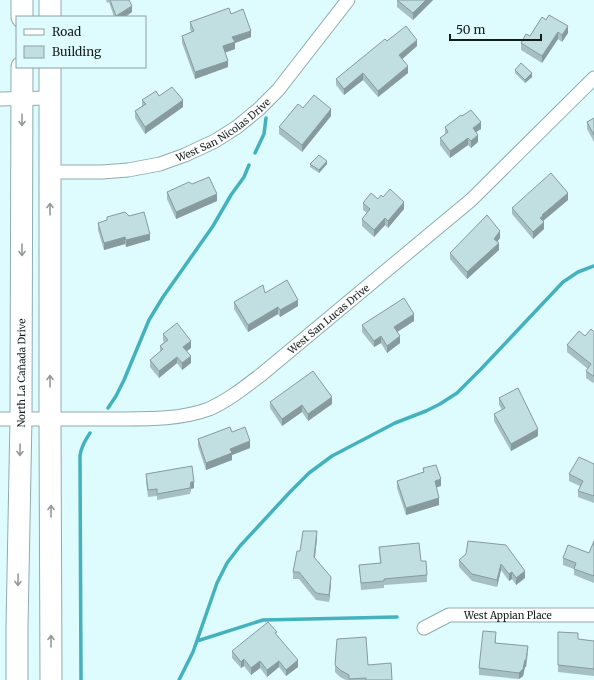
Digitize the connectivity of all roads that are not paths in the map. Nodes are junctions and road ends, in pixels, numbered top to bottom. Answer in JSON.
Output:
{"nodes":[{"id":1,"x":22,"y":0,"type":"edge"},
{"id":2,"x":50,"y":0,"type":"edge"},
{"id":3,"x":348,"y":0,"type":"edge"},
{"id":4,"x":22,"y":16,"type":"edge"},
{"id":5,"x":50,"y":16,"type":"edge"},
{"id":6,"x":22,"y":68,"type":"edge"},
{"id":7,"x":50,"y":68,"type":"edge"},
{"id":8,"x":594,"y":78,"type":"edge"},
{"id":9,"x":50,"y":98,"type":"junction"},
{"id":10,"x":0,"y":99,"type":"edge"},
{"id":11,"x":22,"y":99,"type":"junction"},
{"id":12,"x":50,"y":172,"type":"junction"},
{"id":13,"x":21,"y":418,"type":"junction"},
{"id":14,"x":0,"y":419,"type":"edge"},
{"id":15,"x":50,"y":419,"type":"junction"},
{"id":16,"x":594,"y":615,"type":"edge"},
{"id":17,"x":424,"y":628,"type":"dead end"},
{"id":18,"x":17,"y":680,"type":"edge"},
{"id":19,"x":51,"y":680,"type":"edge"}],
"edges":[{"from":1,"to":4,"type":"main road"},
{"from":2,"to":5,"type":"main road"},
{"from":3,"to":12,"type":"street","name":"West San Nicolas Drive"},
{"from":6,"to":11,"type":"main road","name":"North La Cañada Drive"},
{"from":7,"to":9,"type":"main road"},
{"from":8,"to":15,"type":"street","name":"West San Lucas Drive"},
{"from":9,"to":11,"type":"street"},
{"from":9,"to":12,"type":"main road"},
{"from":10,"to":11,"type":"street"},
{"from":11,"to":13,"type":"main road","name":"North La Cañada Drive","one_way":true},
{"from":15,"to":12,"type":"main road","one_way":true},
{"from":13,"to":14,"type":"street","name":"West San Lucas Drive"},
{"from":13,"to":15,"type":"street","name":"West San Lucas Drive"},
{"from":13,"to":18,"type":"main road","name":"North La Cañada Drive","one_way":true},
{"from":19,"to":15,"type":"main road","one_way":true},
{"from":16,"to":17,"type":"street","name":"West Appian Place"}]}
